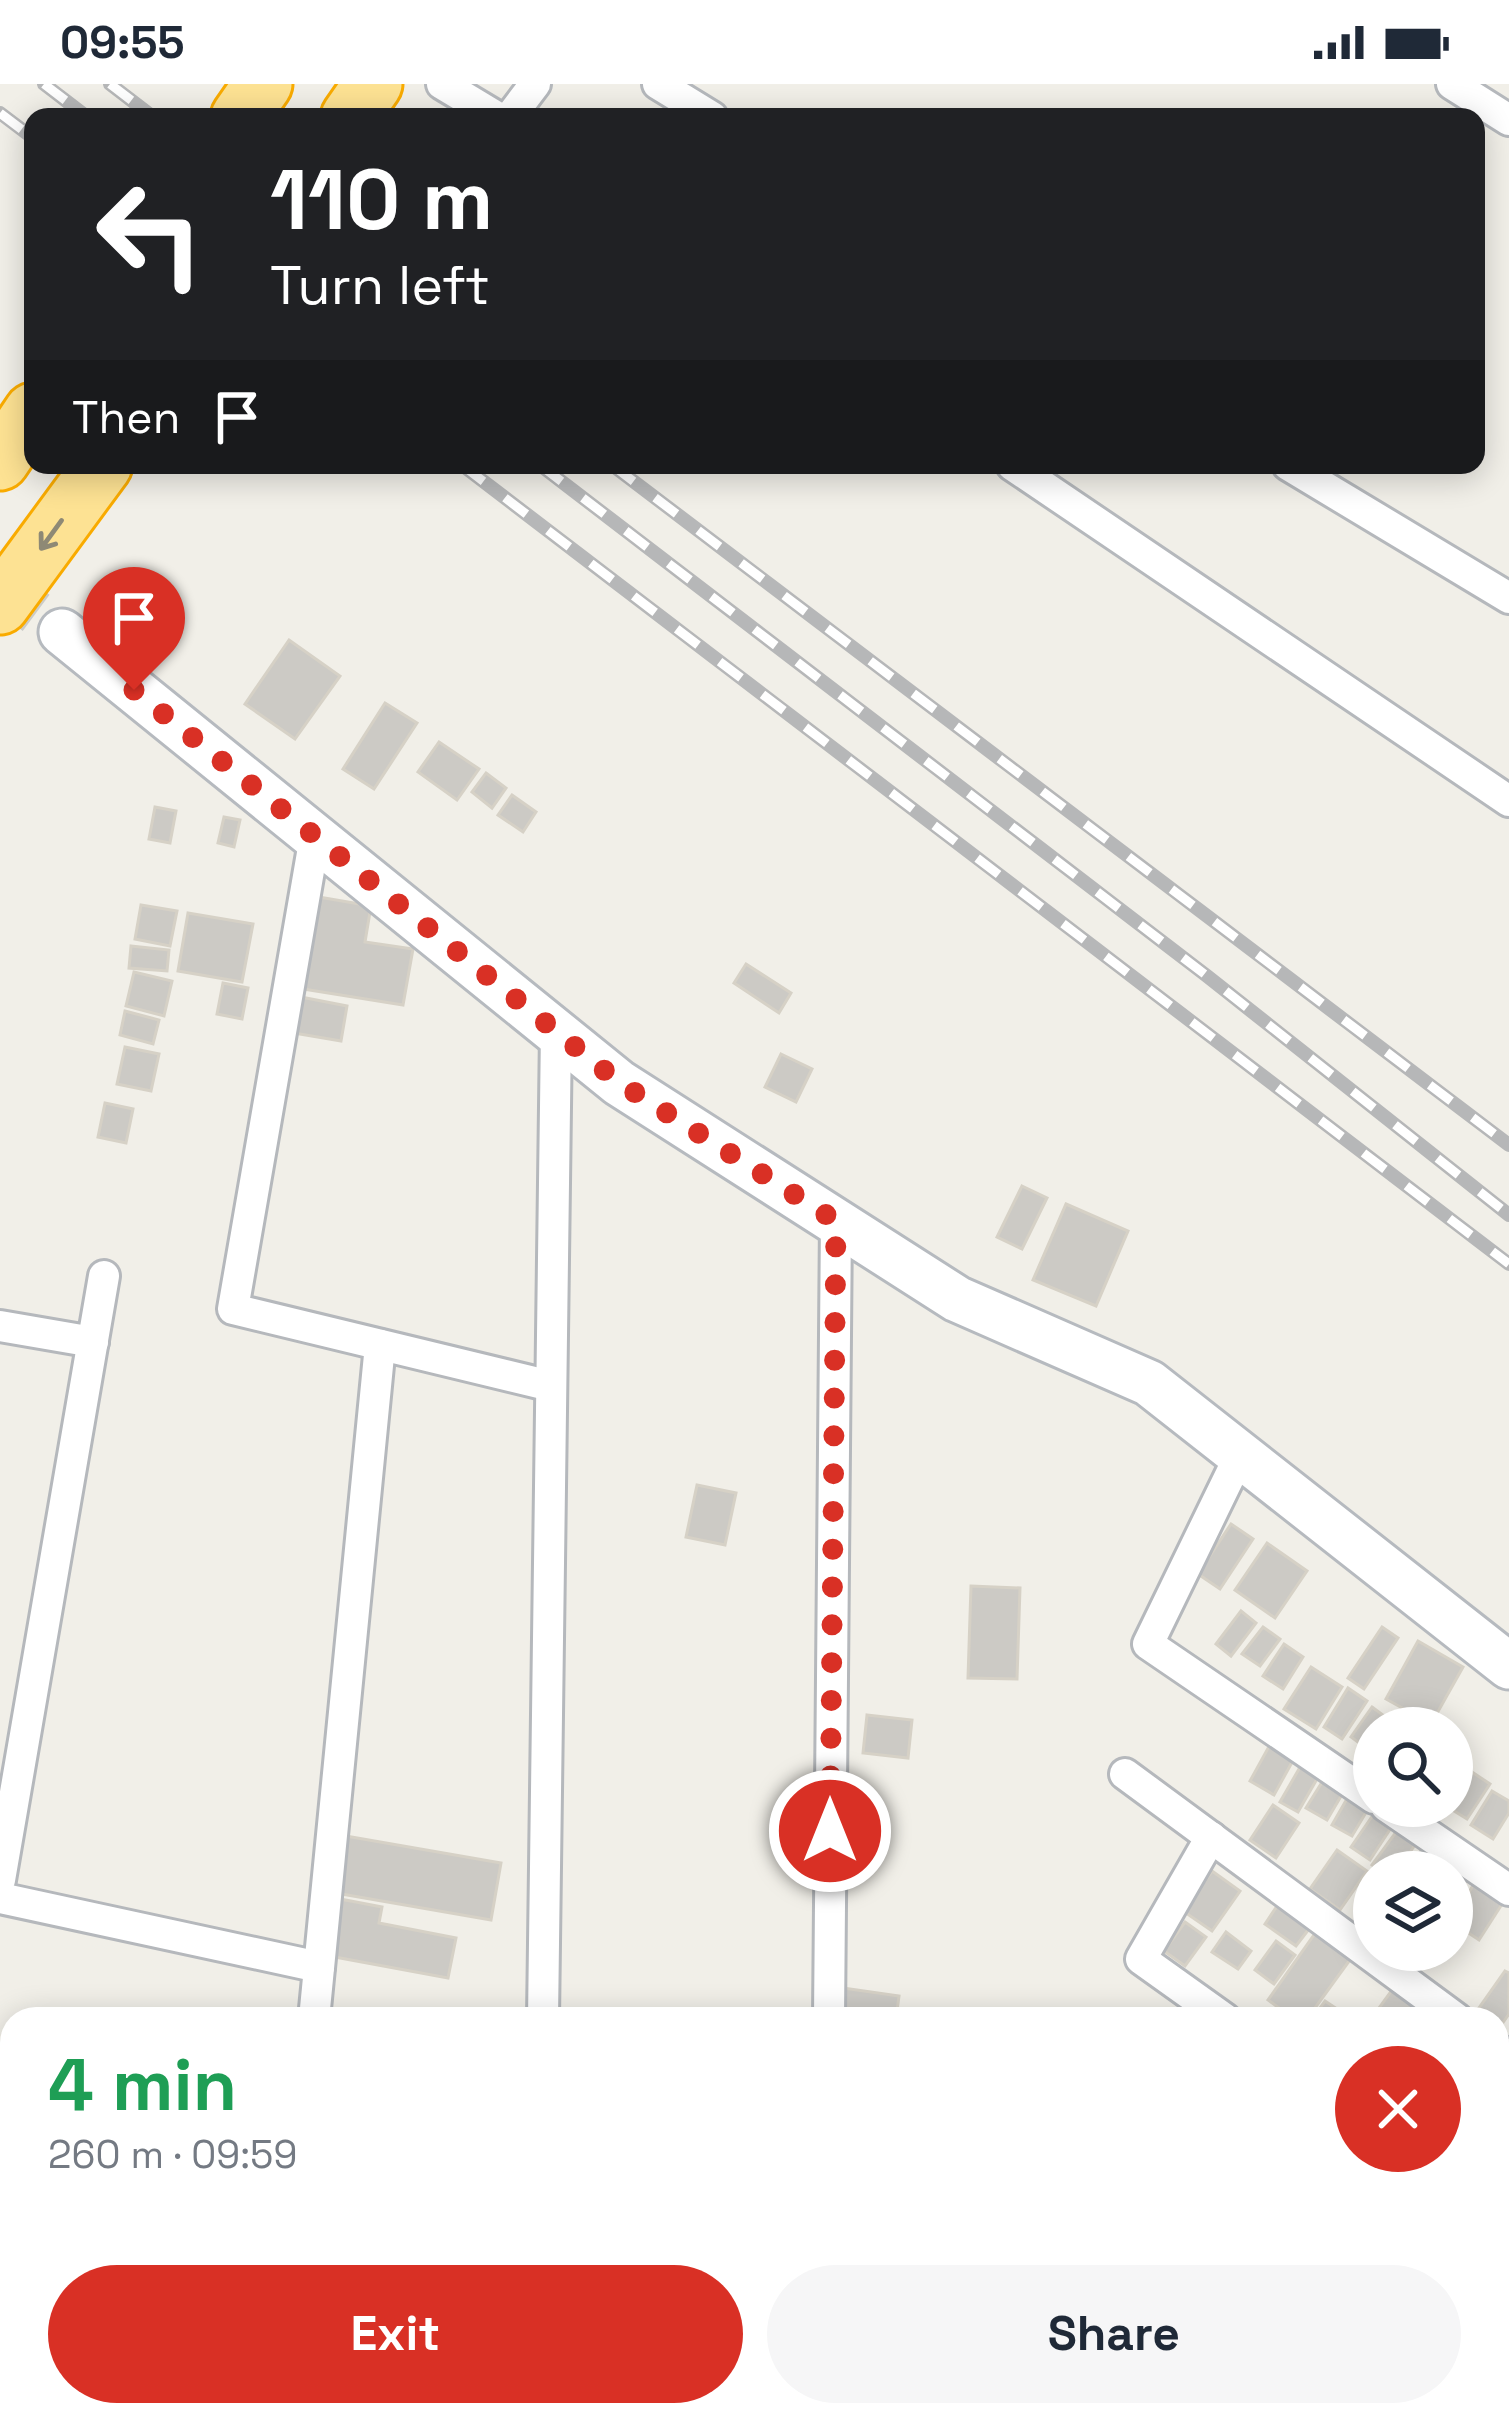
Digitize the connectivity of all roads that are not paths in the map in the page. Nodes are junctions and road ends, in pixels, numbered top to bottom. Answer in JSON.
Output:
{"nodes":[{"id":1,"x":442,"y":84,"type":"edge"},
{"id":2,"x":535,"y":84,"type":"edge"},
{"id":3,"x":658,"y":84,"type":"edge"},
{"id":4,"x":1452,"y":84,"type":"edge"},
{"id":5,"x":481,"y":108,"type":"edge"},
{"id":6,"x":517,"y":108,"type":"edge"},
{"id":7,"x":697,"y":108,"type":"edge"},
{"id":8,"x":1509,"y":120,"type":"edge"},
{"id":9,"x":24,"y":425,"type":"edge"},
{"id":10,"x":0,"y":461,"type":"edge"},
{"id":11,"x":96,"y":474,"type":"edge"},
{"id":12,"x":1025,"y":474,"type":"edge"},
{"id":13,"x":1303,"y":474,"type":"edge"},
{"id":14,"x":1509,"y":598,"type":"edge"},
{"id":15,"x":0,"y":605,"type":"edge"},
{"id":16,"x":62,"y":632,"type":"tunnel mouth"},
{"id":17,"x":1509,"y":801,"type":"edge"},
{"id":18,"x":315,"y":836,"type":"junction"},
{"id":19,"x":556,"y":1031,"type":"junction"},
{"id":20,"x":836,"y":1221,"type":"junction"},
{"id":21,"x":104,"y":1276,"type":"dead end"},
{"id":22,"x":0,"y":1326,"type":"edge"},
{"id":23,"x":93,"y":1342,"type":"junction"},
{"id":24,"x":380,"y":1345,"type":"junction"},
{"id":25,"x":551,"y":1386,"type":"junction"},
{"id":26,"x":1240,"y":1455,"type":"junction"},
{"id":27,"x":1509,"y":1666,"type":"edge"},
{"id":28,"x":11,"y":1750,"type":"edge"},
{"id":29,"x":1125,"y":1774,"type":"dead end"},
{"id":30,"x":1353,"y":1784,"type":"edge"},
{"id":31,"x":1417,"y":1827,"type":"edge"},
{"id":32,"x":1211,"y":1838,"type":"junction"},
{"id":33,"x":0,"y":1880,"type":"edge"},
{"id":34,"x":1509,"y":1890,"type":"edge"},
{"id":35,"x":0,"y":1898,"type":"edge"},
{"id":36,"x":320,"y":1967,"type":"junction"},
{"id":37,"x":315,"y":2007,"type":"edge"},
{"id":38,"x":543,"y":2007,"type":"edge"},
{"id":39,"x":829,"y":2007,"type":"edge"},
{"id":40,"x":1209,"y":2007,"type":"edge"},
{"id":41,"x":1441,"y":2007,"type":"edge"}],
"edges":[{"from":1,"to":5,"type":"street"},
{"from":2,"to":6,"type":"street"},
{"from":3,"to":7,"type":"street"},
{"from":4,"to":8,"type":"street"},
{"from":9,"to":10,"type":"highway"},
{"from":11,"to":15,"type":"highway","one_way":true},
{"from":12,"to":17,"type":"street"},
{"from":13,"to":14,"type":"street"},
{"from":16,"to":18,"type":"street"},
{"from":18,"to":19,"type":"street"},
{"from":18,"to":24,"type":"street"},
{"from":19,"to":20,"type":"street"},
{"from":19,"to":25,"type":"street"},
{"from":20,"to":26,"type":"street"},
{"from":20,"to":39,"type":"street"},
{"from":21,"to":23,"type":"street"},
{"from":22,"to":23,"type":"street"},
{"from":23,"to":28,"type":"street"},
{"from":24,"to":25,"type":"street"},
{"from":24,"to":36,"type":"street"},
{"from":25,"to":38,"type":"street"},
{"from":26,"to":27,"type":"street"},
{"from":26,"to":30,"type":"street"},
{"from":28,"to":33,"type":"street"},
{"from":29,"to":32,"type":"street"},
{"from":31,"to":34,"type":"street"},
{"from":32,"to":40,"type":"street"},
{"from":32,"to":41,"type":"street"},
{"from":35,"to":36,"type":"street"},
{"from":36,"to":37,"type":"street"}]}
